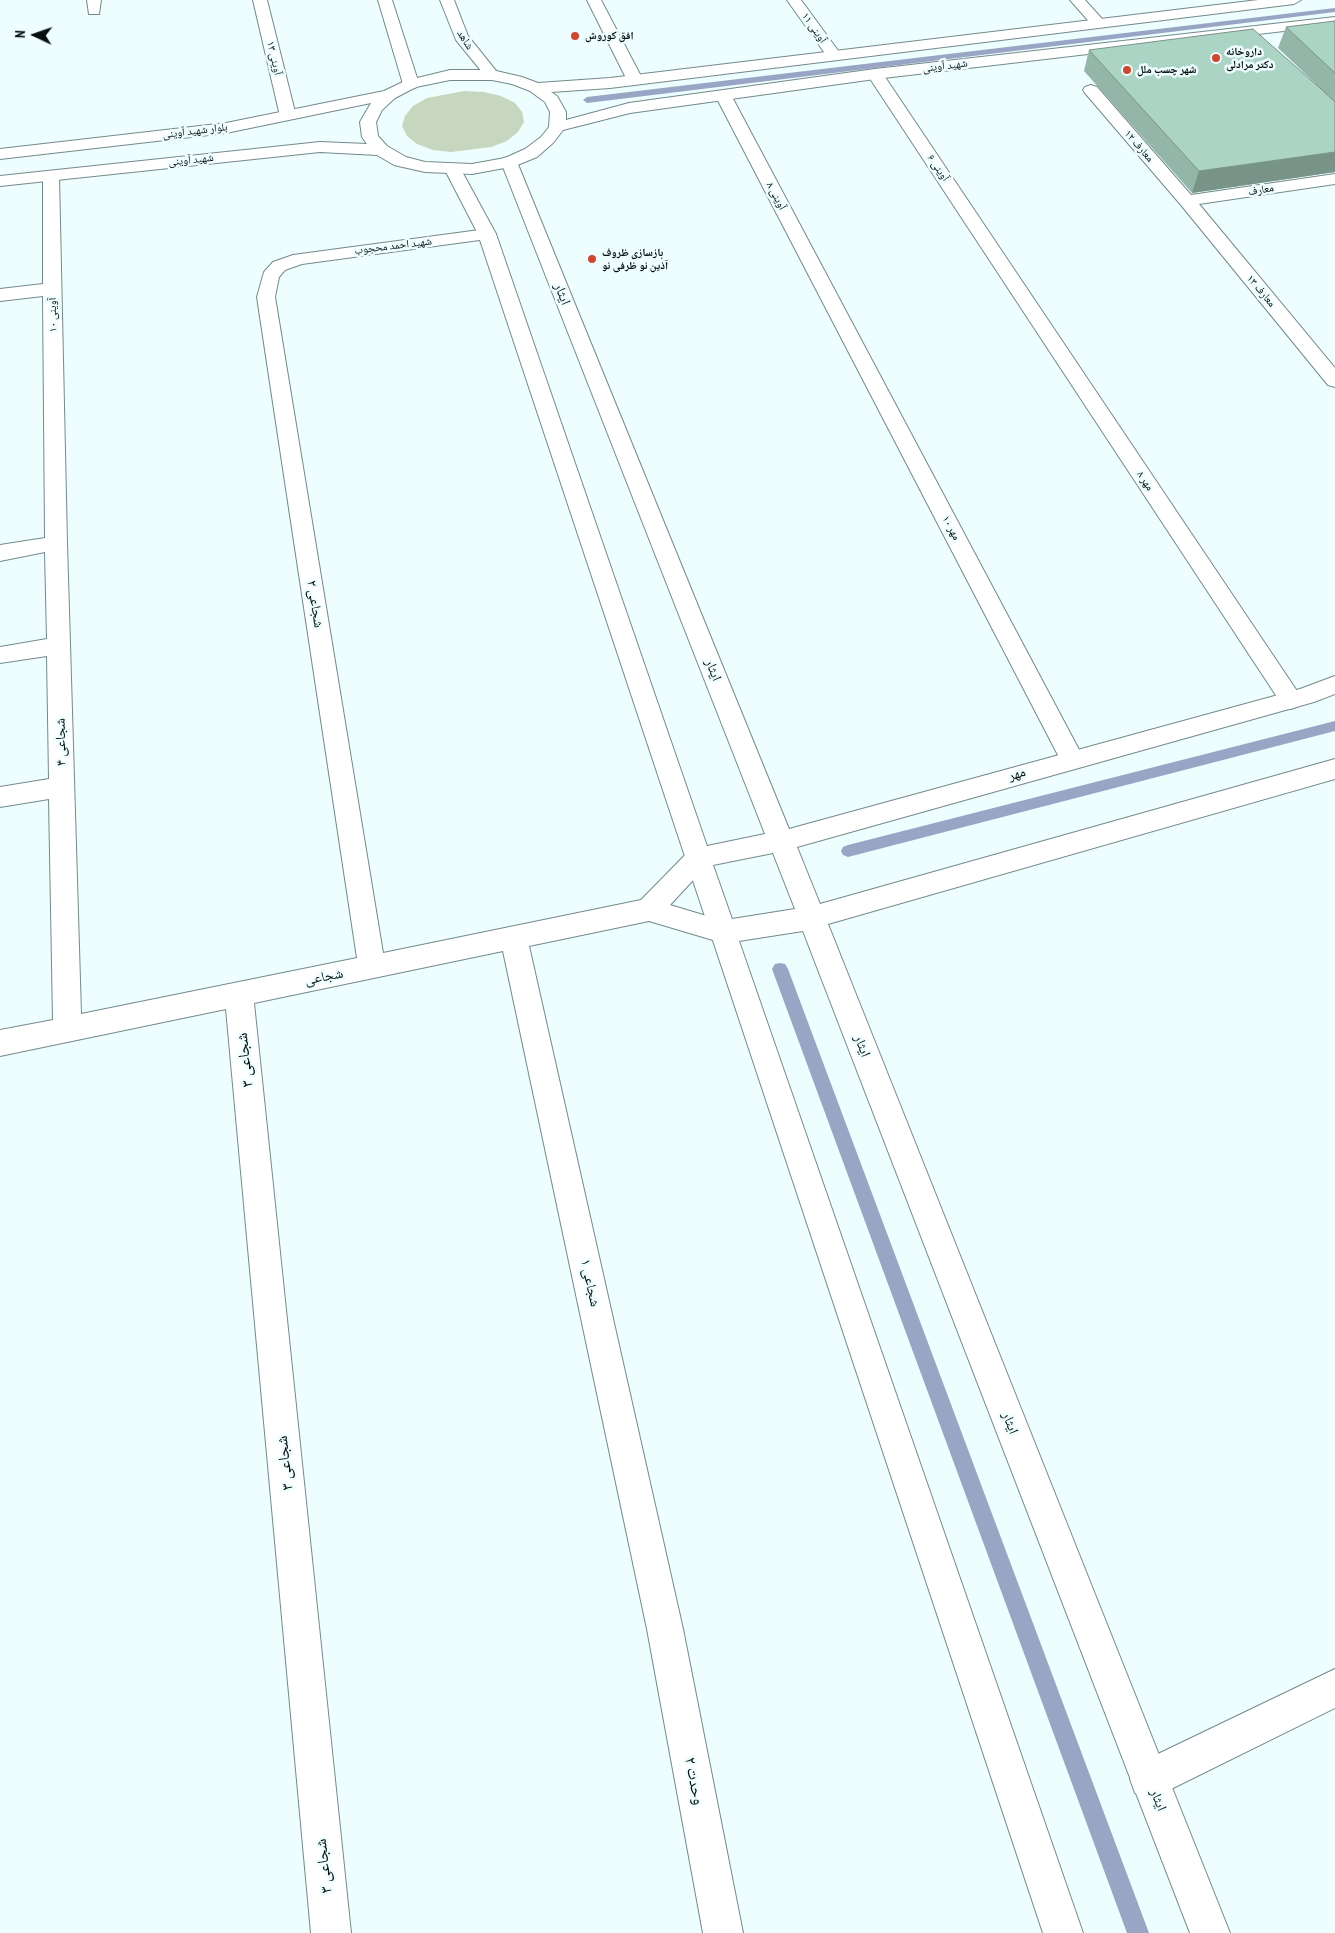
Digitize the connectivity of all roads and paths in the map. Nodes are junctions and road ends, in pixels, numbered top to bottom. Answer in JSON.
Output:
{"nodes":[{"id":1,"x":260,"y":0,"type":"edge"},
{"id":2,"x":385,"y":0,"type":"edge"},
{"id":3,"x":447,"y":0,"type":"edge"},
{"id":4,"x":594,"y":0,"type":"edge"},
{"id":5,"x":794,"y":0,"type":"edge"},
{"id":6,"x":1077,"y":0,"type":"edge"},
{"id":7,"x":1294,"y":0,"type":"edge"},
{"id":8,"x":1246,"y":3,"type":"edge"},
{"id":9,"x":1335,"y":21,"type":"edge"},
{"id":10,"x":1099,"y":24,"type":"junction"},
{"id":11,"x":1246,"y":31,"type":"junction"},
{"id":12,"x":1259,"y":44,"type":"edge"},
{"id":13,"x":834,"y":56,"type":"junction"},
{"id":14,"x":875,"y":74,"type":"junction"},
{"id":15,"x":492,"y":75,"type":"junction"},
{"id":16,"x":635,"y":80,"type":"junction"},
{"id":17,"x":411,"y":84,"type":"junction"},
{"id":18,"x":536,"y":88,"type":"junction"},
{"id":19,"x":1091,"y":90,"type":"dead end"},
{"id":20,"x":389,"y":95,"type":"junction"},
{"id":21,"x":723,"y":95,"type":"junction"},
{"id":22,"x":288,"y":116,"type":"junction"},
{"id":23,"x":557,"y":127,"type":"junction"},
{"id":24,"x":382,"y":150,"type":"junction"},
{"id":25,"x":0,"y":154,"type":"edge"},
{"id":26,"x":509,"y":162,"type":"junction"},
{"id":27,"x":453,"y":170,"type":"junction"},
{"id":28,"x":51,"y":176,"type":"junction"},
{"id":29,"x":1335,"y":179,"type":"edge"},
{"id":30,"x":0,"y":181,"type":"edge"},
{"id":31,"x":1187,"y":201,"type":"junction"},
{"id":32,"x":487,"y":234,"type":"junction"},
{"id":33,"x":299,"y":259,"type":"joint"},
{"id":34,"x":1000,"y":262,"type":"joint"},
{"id":35,"x":52,"y":289,"type":"junction"},
{"id":36,"x":0,"y":295,"type":"edge"},
{"id":37,"x":830,"y":298,"type":"joint"},
{"id":38,"x":1335,"y":381,"type":"edge"},
{"id":39,"x":55,"y":455,"type":"joint"},
{"id":40,"x":56,"y":543,"type":"junction"},
{"id":41,"x":0,"y":553,"type":"edge"},
{"id":42,"x":59,"y":646,"type":"junction"},
{"id":43,"x":0,"y":655,"type":"edge"},
{"id":44,"x":1335,"y":685,"type":"edge"},
{"id":45,"x":1291,"y":700,"type":"junction"},
{"id":46,"x":1072,"y":759,"type":"junction"},
{"id":47,"x":1334,"y":771,"type":"edge"},
{"id":48,"x":62,"y":787,"type":"junction"},
{"id":49,"x":0,"y":797,"type":"edge"},
{"id":50,"x":782,"y":841,"type":"junction"},
{"id":51,"x":698,"y":858,"type":"junction"},
{"id":52,"x":648,"y":910,"type":"junction"},
{"id":53,"x":811,"y":918,"type":"junction"},
{"id":54,"x":723,"y":932,"type":"junction"},
{"id":55,"x":514,"y":938,"type":"junction"},
{"id":56,"x":372,"y":967,"type":"junction"},
{"id":57,"x":239,"y":994,"type":"junction"},
{"id":58,"x":67,"y":1030,"type":"junction"},
{"id":59,"x":0,"y":1043,"type":"edge"},
{"id":60,"x":665,"y":1629,"type":"joint"},
{"id":61,"x":1335,"y":1688,"type":"edge"},
{"id":62,"x":1149,"y":1779,"type":"junction"},
{"id":63,"x":331,"y":1933,"type":"edge"},
{"id":64,"x":723,"y":1933,"type":"edge"},
{"id":65,"x":1063,"y":1933,"type":"edge"},
{"id":66,"x":1210,"y":1933,"type":"edge"}],
"edges":[{"from":1,"to":22,"type":"street","name":"آوینی ۱۳"},
{"from":2,"to":17,"type":"street"},
{"from":3,"to":15,"type":"street","name":"شاهد"},
{"from":4,"to":16,"type":"street"},
{"from":5,"to":13,"type":"street","name":"۱۱ آوینی"},
{"from":6,"to":10,"type":"street"},
{"from":7,"to":8,"type":"street","name":"شهید آوینی"},
{"from":8,"to":10,"type":"street","name":"شهید آوینی"},
{"from":9,"to":11,"type":"street","name":"شهید آوینی"},
{"from":10,"to":13,"type":"street","name":"شهید آوینی"},
{"from":11,"to":12,"type":"street"},
{"from":11,"to":14,"type":"street","name":"شهید آوینی"},
{"from":13,"to":16,"type":"street","name":"شهید آوینی"},
{"from":14,"to":21,"type":"street","name":"شهید آوینی"},
{"from":14,"to":34,"type":"street","name":"۶ آوینی"},
{"from":15,"to":17,"type":"street"},
{"from":15,"to":18,"type":"street"},
{"from":16,"to":18,"type":"street","name":"شهید آوینی"},
{"from":17,"to":20,"type":"street"},
{"from":18,"to":23,"type":"street"},
{"from":19,"to":31,"type":"street","name":"معارف ۱۲"},
{"from":20,"to":22,"type":"street","name":"بلوار شهید آوینی"},
{"from":20,"to":24,"type":"street"},
{"from":21,"to":23,"type":"street","name":"شهید آوینی"},
{"from":21,"to":37,"type":"street","name":"۸ آوینی"},
{"from":22,"to":25,"type":"street","name":"بلوار شهید آوینی"},
{"from":23,"to":26,"type":"street"},
{"from":24,"to":27,"type":"street"},
{"from":24,"to":28,"type":"street","name":"شهید آوینی"},
{"from":26,"to":27,"type":"street"},
{"from":26,"to":50,"type":"street","name":"ایثار"},
{"from":27,"to":32,"type":"street"},
{"from":28,"to":30,"type":"street","name":"شهید آوینی"},
{"from":28,"to":35,"type":"street","name":"۱۰ آوینی"},
{"from":29,"to":31,"type":"street","name":"معارف"},
{"from":31,"to":38,"type":"street","name":"معارف ۱۳"},
{"from":32,"to":33,"type":"street","name":"شهید احمد محجوب"},
{"from":32,"to":51,"type":"street"},
{"from":33,"to":56,"type":"street","name":"شجاعی ۲"},
{"from":34,"to":45,"type":"street","name":"مهر ۸"},
{"from":35,"to":36,"type":"street"},
{"from":35,"to":39,"type":"street","name":"۱۰ آوینی"},
{"from":37,"to":46,"type":"street","name":"مهر ۱۰"},
{"from":39,"to":40,"type":"street","name":"شجاعی ۴"},
{"from":40,"to":41,"type":"street"},
{"from":40,"to":42,"type":"street","name":"شجاعی ۴"},
{"from":42,"to":43,"type":"street"},
{"from":42,"to":48,"type":"street","name":"شجاعی ۴"},
{"from":44,"to":45,"type":"street","name":"مهر"},
{"from":45,"to":46,"type":"street","name":"مهر"},
{"from":46,"to":50,"type":"street","name":"مهر"},
{"from":47,"to":53,"type":"street"},
{"from":48,"to":49,"type":"street"},
{"from":48,"to":58,"type":"street","name":"شجاعی ۴"},
{"from":50,"to":51,"type":"street","name":"مهر"},
{"from":50,"to":53,"type":"street","name":"ایثار"},
{"from":51,"to":52,"type":"street"},
{"from":51,"to":54,"type":"street"},
{"from":52,"to":54,"type":"street"},
{"from":52,"to":55,"type":"street","name":"شجاعی"},
{"from":53,"to":54,"type":"street"},
{"from":53,"to":62,"type":"street","name":"ایثار"},
{"from":54,"to":65,"type":"street"},
{"from":55,"to":56,"type":"street","name":"شجاعی"},
{"from":55,"to":60,"type":"street","name":"شجاعی ۱"},
{"from":56,"to":57,"type":"street","name":"شجاعی"},
{"from":57,"to":58,"type":"street","name":"شجاعی"},
{"from":57,"to":63,"type":"street","name":"شجاعی ۳"},
{"from":58,"to":59,"type":"street","name":"شجاعی"},
{"from":60,"to":64,"type":"street","name":"وحدت ۲"},
{"from":61,"to":62,"type":"street"},
{"from":62,"to":66,"type":"street","name":"ایثار"}]}
